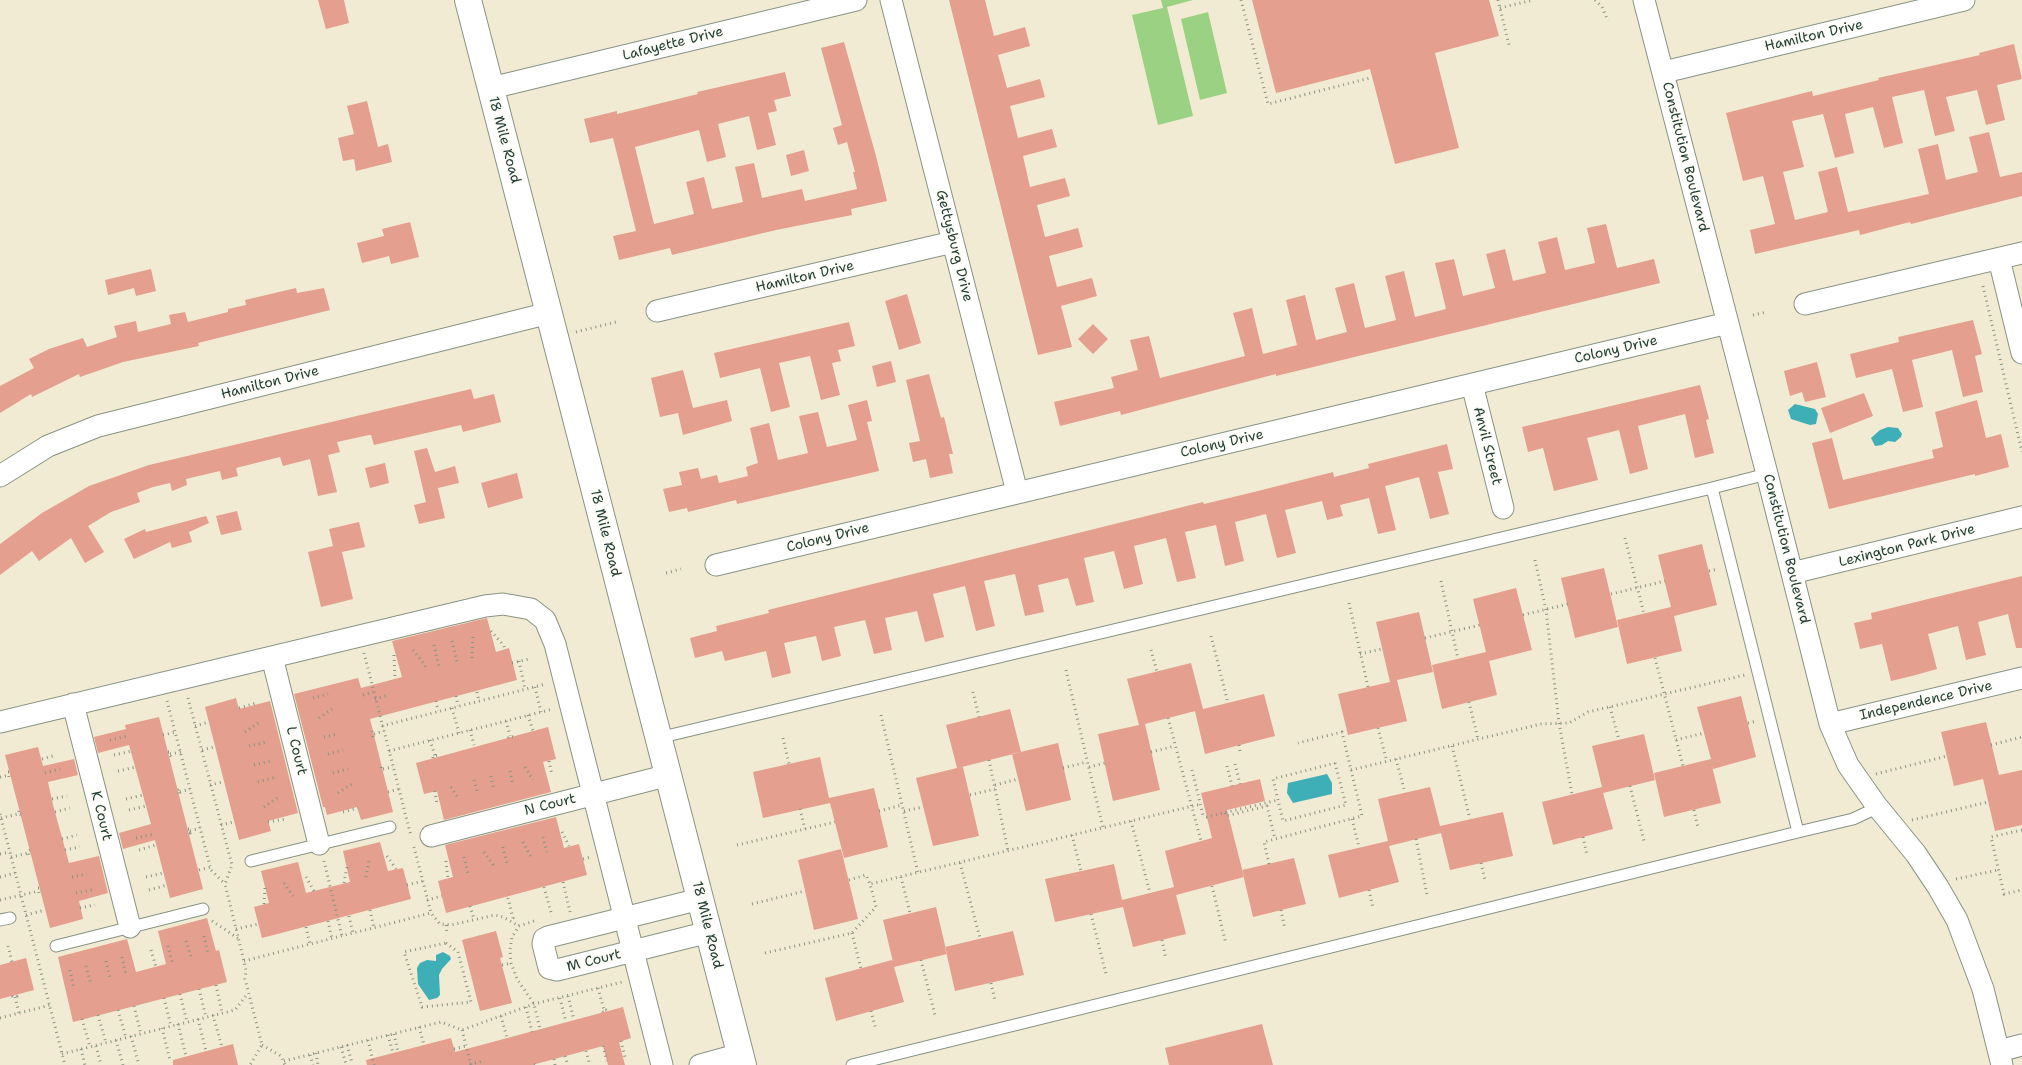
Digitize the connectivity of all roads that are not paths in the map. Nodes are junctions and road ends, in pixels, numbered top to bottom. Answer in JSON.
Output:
{"nodes":[{"id":1,"x":468,"y":0,"type":"edge"},
{"id":2,"x":856,"y":0,"type":"edge"},
{"id":3,"x":891,"y":0,"type":"edge"},
{"id":4,"x":1644,"y":0,"type":"edge"},
{"id":5,"x":1964,"y":0,"type":"edge"},
{"id":6,"x":1930,"y":4,"type":"edge"},
{"id":7,"x":1664,"y":72,"type":"junction"},
{"id":8,"x":491,"y":88,"type":"junction"},
{"id":9,"x":952,"y":242,"type":"junction"},
{"id":10,"x":2022,"y":253,"type":"edge"},
{"id":11,"x":1999,"y":259,"type":"junction"},
{"id":12,"x":1805,"y":304,"type":"dead end"},
{"id":13,"x":657,"y":311,"type":"dead end"},
{"id":14,"x":549,"y":313,"type":"junction"},
{"id":15,"x":1728,"y":323,"type":"junction"},
{"id":16,"x":2022,"y":353,"type":"edge"},
{"id":17,"x":1472,"y":384,"type":"junction"},
{"id":18,"x":1767,"y":474,"type":"junction"},
{"id":19,"x":0,"y":476,"type":"edge"},
{"id":20,"x":1712,"y":488,"type":"junction"},
{"id":21,"x":1017,"y":492,"type":"junction"},
{"id":22,"x":1502,"y":508,"type":"dead end"},
{"id":23,"x":2022,"y":518,"type":"edge"},
{"id":24,"x":716,"y":565,"type":"dead end"},
{"id":25,"x":1792,"y":573,"type":"junction"},
{"id":26,"x":272,"y":657,"type":"junction"},
{"id":27,"x":2022,"y":678,"type":"edge"},
{"id":28,"x":73,"y":704,"type":"junction"},
{"id":29,"x":0,"y":722,"type":"edge"},
{"id":30,"x":1830,"y":724,"type":"junction"},
{"id":31,"x":658,"y":738,"type":"junction"},
{"id":32,"x":669,"y":775,"type":"junction"},
{"id":33,"x":594,"y":794,"type":"junction"},
{"id":34,"x":1876,"y":805,"type":"junction"},
{"id":35,"x":390,"y":827,"type":"dead end"},
{"id":36,"x":1798,"y":832,"type":"junction"},
{"id":37,"x":431,"y":836,"type":"dead end"},
{"id":38,"x":321,"y":851,"type":"junction"},
{"id":39,"x":251,"y":862,"type":"dead end"},
{"id":40,"x":700,"y":899,"type":"junction"},
{"id":41,"x":204,"y":912,"type":"road end"},
{"id":42,"x":625,"y":918,"type":"junction"},
{"id":43,"x":130,"y":927,"type":"junction"},
{"id":44,"x":709,"y":932,"type":"junction"},
{"id":45,"x":56,"y":946,"type":"dead end"},
{"id":46,"x":633,"y":951,"type":"junction"},
{"id":47,"x":2022,"y":1045,"type":"edge"},
{"id":48,"x":2000,"y":1058,"type":"edge"},
{"id":49,"x":742,"y":1060,"type":"edge"},
{"id":50,"x":662,"y":1065,"type":"edge"},
{"id":51,"x":700,"y":1065,"type":"edge"},
{"id":52,"x":852,"y":1065,"type":"edge"}],
"edges":[{"from":1,"to":8,"type":"street","name":"18 Mile Road"},
{"from":2,"to":8,"type":"street","name":"Lafayette Drive"},
{"from":3,"to":9,"type":"street","name":"Gettysburg Drive"},
{"from":4,"to":7,"type":"street","name":"Constitution Boulevard"},
{"from":5,"to":6,"type":"street","name":"Hamilton Drive"},
{"from":6,"to":7,"type":"street","name":"Hamilton Drive"},
{"from":7,"to":15,"type":"street","name":"Constitution Boulevard"},
{"from":8,"to":14,"type":"street","name":"18 Mile Road"},
{"from":9,"to":13,"type":"street","name":"Hamilton Drive"},
{"from":9,"to":21,"type":"street","name":"Gettysburg Drive"},
{"from":10,"to":11,"type":"street"},
{"from":11,"to":12,"type":"street"},
{"from":11,"to":16,"type":"street"},
{"from":14,"to":19,"type":"street","name":"Hamilton Drive"},
{"from":14,"to":31,"type":"street","name":"18 Mile Road"},
{"from":15,"to":17,"type":"street","name":"Colony Drive"},
{"from":15,"to":18,"type":"street","name":"Constitution Boulevard"},
{"from":17,"to":21,"type":"street","name":"Colony Drive"},
{"from":17,"to":22,"type":"street","name":"Anvil Street"},
{"from":18,"to":20,"type":"lane"},
{"from":18,"to":25,"type":"street","name":"Constitution Boulevard"},
{"from":20,"to":31,"type":"lane"},
{"from":20,"to":36,"type":"lane"},
{"from":21,"to":24,"type":"street","name":"Colony Drive"},
{"from":23,"to":25,"type":"street","name":"Lexington Park Drive"},
{"from":25,"to":30,"type":"street","name":"Constitution Boulevard"},
{"from":26,"to":28,"type":"street"},
{"from":26,"to":33,"type":"street"},
{"from":26,"to":38,"type":"street","name":"L Court"},
{"from":27,"to":30,"type":"street","name":"Independence Drive"},
{"from":28,"to":29,"type":"street"},
{"from":28,"to":43,"type":"street","name":"K Court"},
{"from":30,"to":34,"type":"street","name":"Constitution Boulevard"},
{"from":31,"to":32,"type":"street","name":"18 Mile Road"},
{"from":32,"to":33,"type":"street","name":"N Court"},
{"from":32,"to":40,"type":"street","name":"18 Mile Road"},
{"from":33,"to":37,"type":"street","name":"N Court"},
{"from":33,"to":42,"type":"street"},
{"from":34,"to":36,"type":"lane"},
{"from":34,"to":48,"type":"street","name":"Constitution Boulevard"},
{"from":35,"to":38,"type":"lane"},
{"from":36,"to":52,"type":"lane"},
{"from":38,"to":39,"type":"lane"},
{"from":40,"to":42,"type":"street","name":"M Court"},
{"from":40,"to":44,"type":"street","name":"18 Mile Road"},
{"from":41,"to":43,"type":"lane"},
{"from":42,"to":46,"type":"street"},
{"from":42,"to":46,"type":"street","name":"M Court"},
{"from":43,"to":45,"type":"lane"},
{"from":44,"to":46,"type":"street","name":"M Court"},
{"from":44,"to":49,"type":"street","name":"18 Mile Road"},
{"from":46,"to":50,"type":"street"},
{"from":47,"to":48,"type":"street"},
{"from":49,"to":51,"type":"street"}]}
